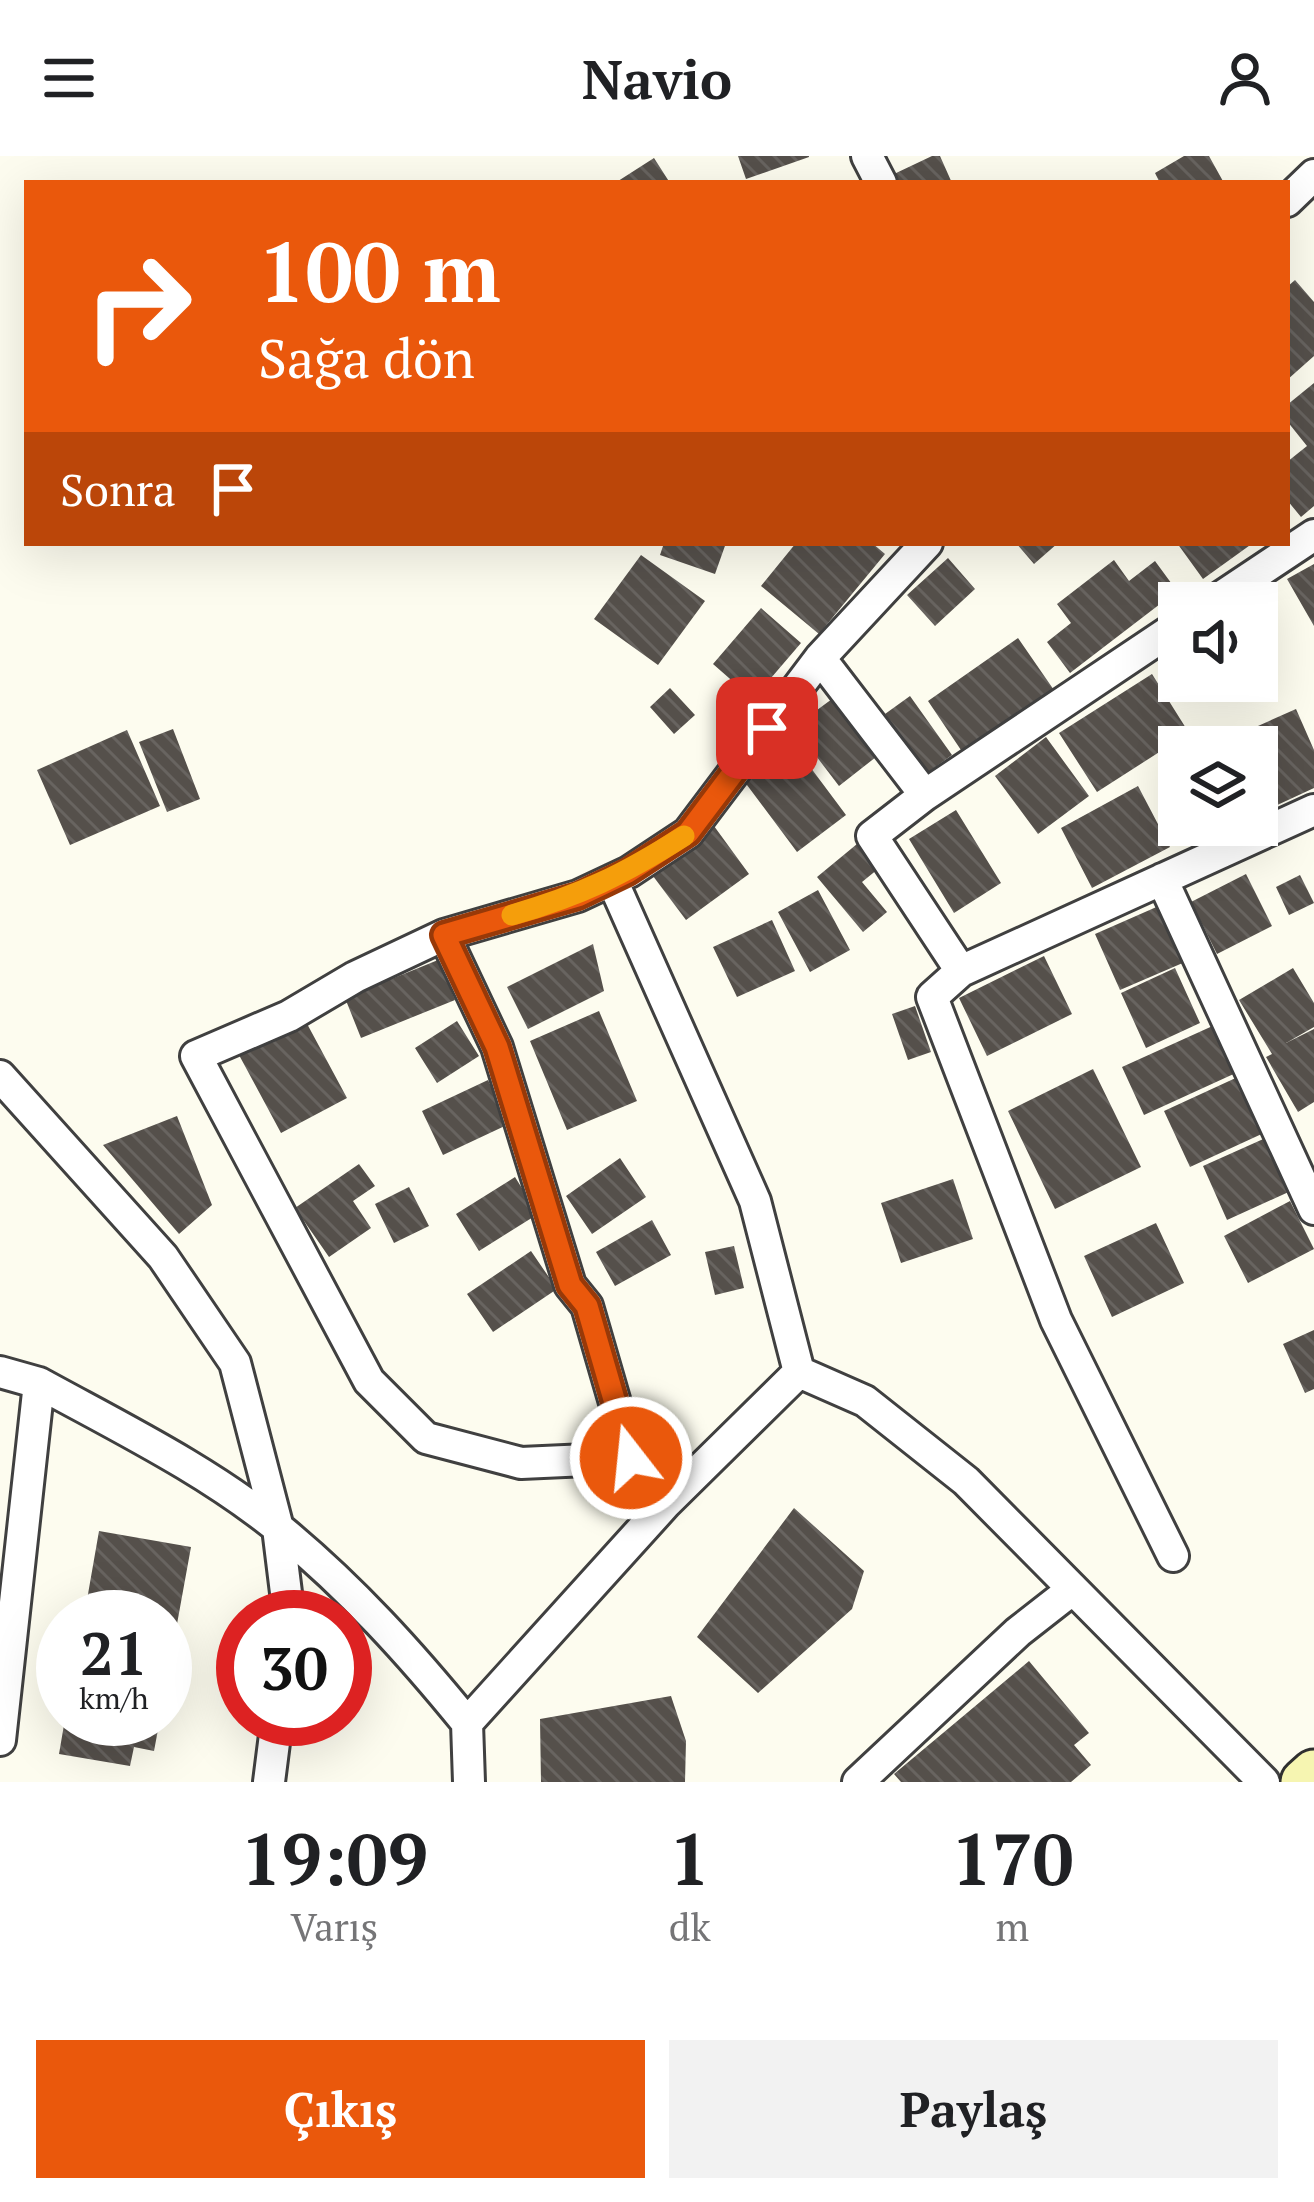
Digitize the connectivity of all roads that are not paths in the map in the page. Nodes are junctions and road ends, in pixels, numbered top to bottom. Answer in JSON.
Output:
{"nodes":[{"id":1,"x":1314,"y":175,"type":"edge"},
{"id":2,"x":1290,"y":198,"type":"edge"},
{"id":3,"x":1314,"y":535,"type":"edge"},
{"id":4,"x":912,"y":549,"type":"edge"},
{"id":5,"x":1244,"y":582,"type":"edge"},
{"id":6,"x":1158,"y":640,"type":"edge"},
{"id":7,"x":820,"y":658,"type":"junction"},
{"id":8,"x":926,"y":795,"type":"junction"},
{"id":9,"x":1314,"y":810,"type":"edge"},
{"id":10,"x":611,"y":880,"type":"junction"},
{"id":11,"x":1162,"y":880,"type":"junction"},
{"id":12,"x":444,"y":935,"type":"junction"},
{"id":13,"x":961,"y":971,"type":"junction"},
{"id":14,"x":0,"y":1076,"type":"edge"},
{"id":15,"x":1314,"y":1209,"type":"edge"},
{"id":16,"x":0,"y":1372,"type":"edge"},
{"id":17,"x":799,"y":1372,"type":"junction"},
{"id":18,"x":39,"y":1383,"type":"junction"},
{"id":19,"x":631,"y":1458,"type":"junction"},
{"id":20,"x":666,"y":1503,"type":"junction"},
{"id":21,"x":278,"y":1528,"type":"junction"},
{"id":22,"x":1173,"y":1556,"type":"dead end"},
{"id":23,"x":1073,"y":1589,"type":"junction"},
{"id":24,"x":286,"y":1590,"type":"edge"},
{"id":25,"x":467,"y":1723,"type":"junction"},
{"id":26,"x":0,"y":1741,"type":"edge"},
{"id":27,"x":274,"y":1746,"type":"edge"},
{"id":28,"x":1314,"y":1773,"type":"edge"},
{"id":29,"x":269,"y":1782,"type":"edge"},
{"id":30,"x":469,"y":1782,"type":"edge"},
{"id":31,"x":858,"y":1782,"type":"edge"},
{"id":32,"x":1264,"y":1782,"type":"edge"},
{"id":33,"x":1304,"y":1782,"type":"edge"}],
"edges":[{"from":1,"to":2,"type":"street"},
{"from":3,"to":5,"type":"street"},
{"from":4,"to":7,"type":"street"},
{"from":6,"to":8,"type":"street"},
{"from":7,"to":8,"type":"street"},
{"from":7,"to":10,"type":"street"},
{"from":8,"to":13,"type":"street"},
{"from":9,"to":11,"type":"street"},
{"from":10,"to":12,"type":"street"},
{"from":10,"to":17,"type":"street"},
{"from":11,"to":13,"type":"street"},
{"from":11,"to":15,"type":"street"},
{"from":12,"to":19,"type":"street"},
{"from":12,"to":19,"type":"street"},
{"from":13,"to":22,"type":"street"},
{"from":14,"to":21,"type":"street"},
{"from":16,"to":18,"type":"street"},
{"from":17,"to":20,"type":"street"},
{"from":17,"to":23,"type":"street"},
{"from":18,"to":21,"type":"street"},
{"from":18,"to":26,"type":"street"},
{"from":19,"to":20,"type":"street"},
{"from":20,"to":25,"type":"street"},
{"from":21,"to":24,"type":"street"},
{"from":21,"to":25,"type":"street"},
{"from":23,"to":31,"type":"street"},
{"from":23,"to":32,"type":"street"},
{"from":25,"to":30,"type":"street"},
{"from":27,"to":29,"type":"street"},
{"from":28,"to":33,"type":"main road"}]}
